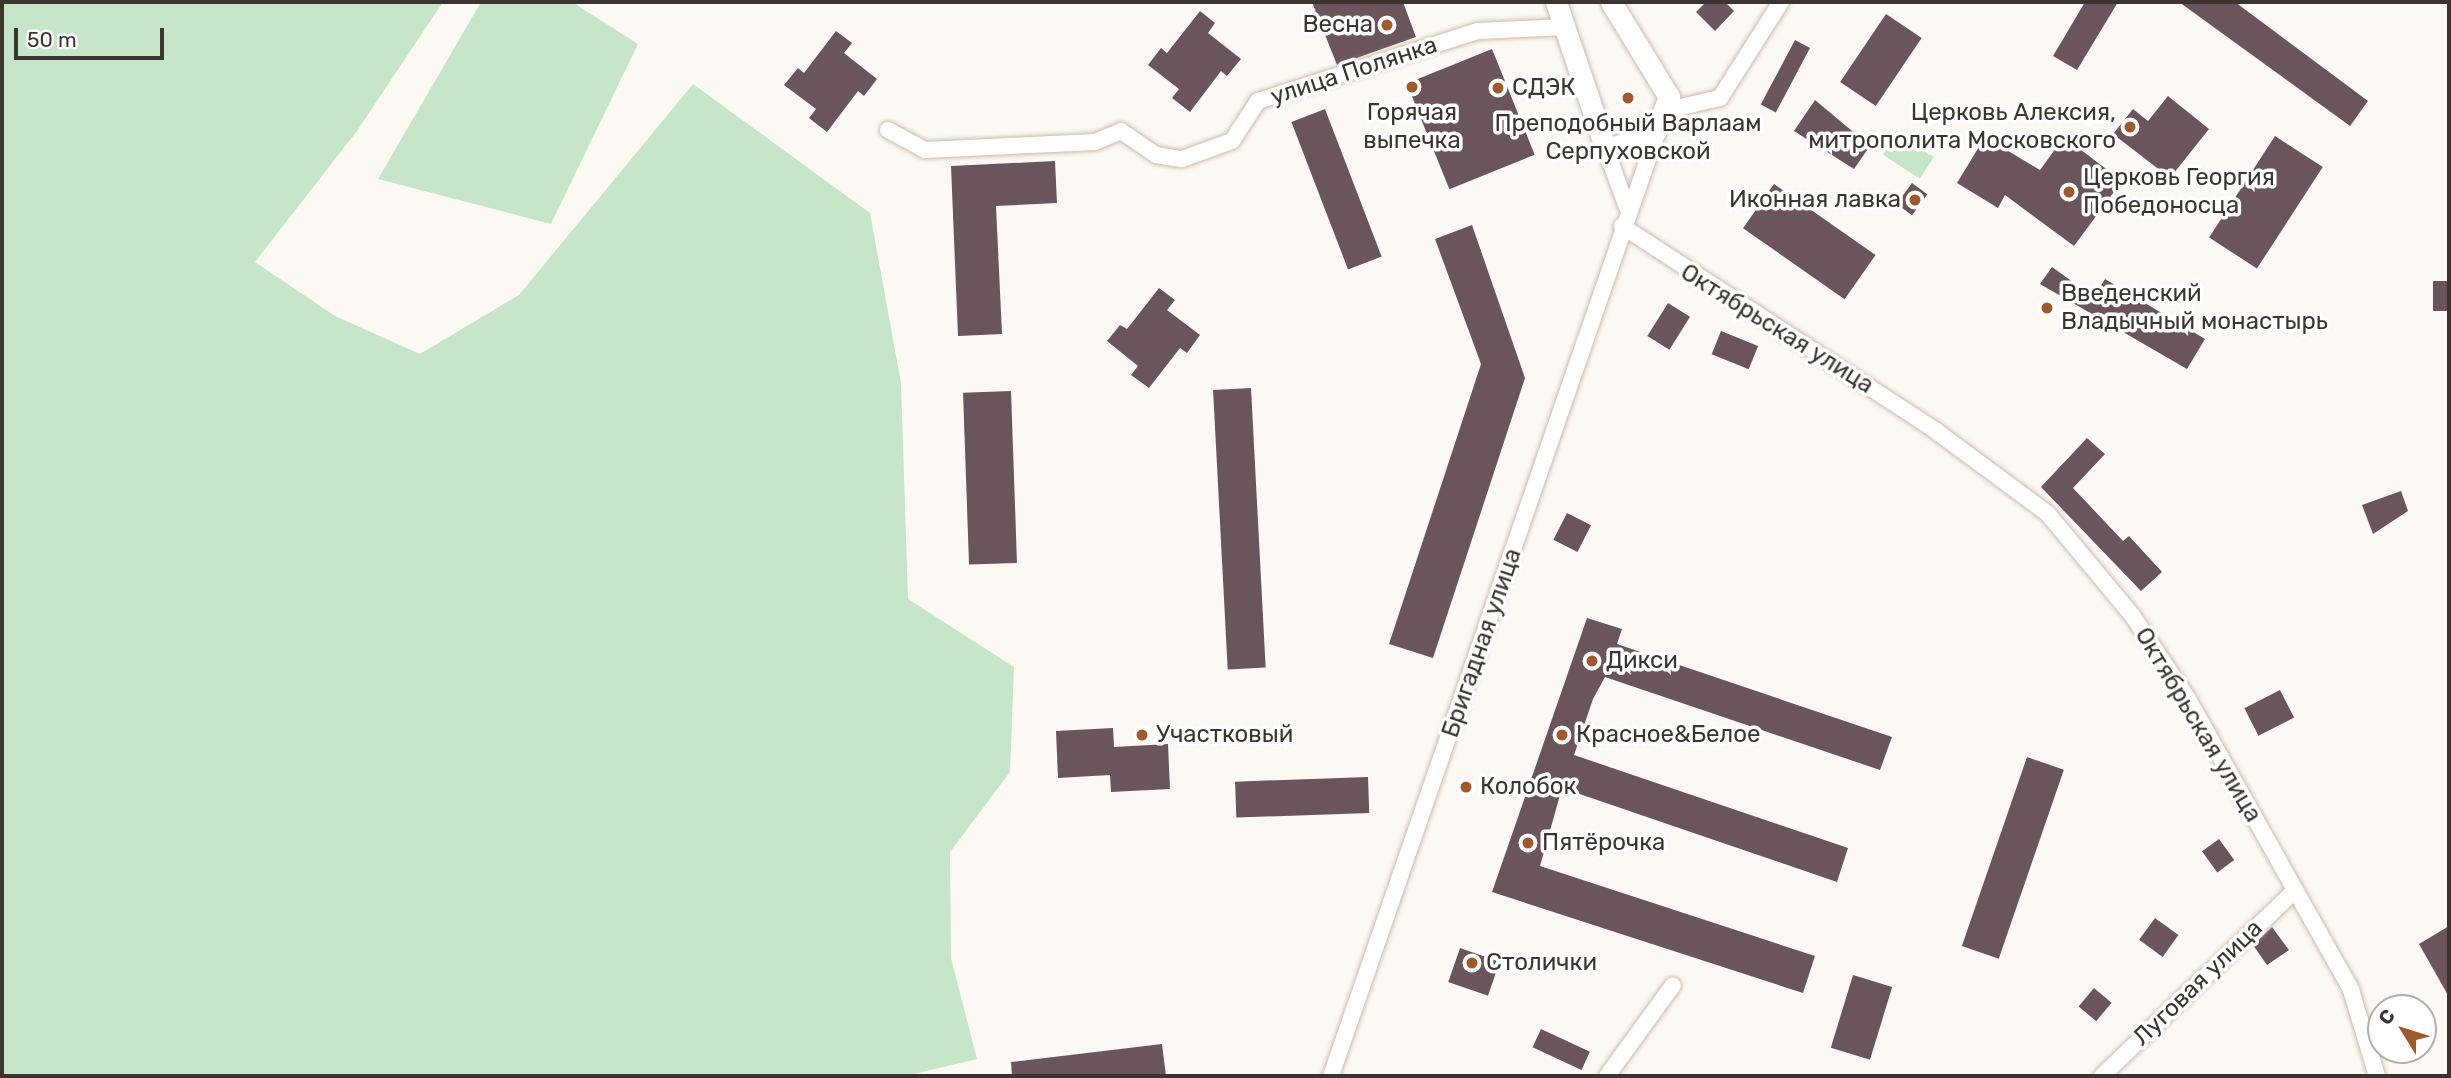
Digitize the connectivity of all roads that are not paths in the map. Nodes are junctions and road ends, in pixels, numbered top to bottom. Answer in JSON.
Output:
{"nodes":[{"id":1,"x":1556,"y":2,"type":"edge"},
{"id":2,"x":1611,"y":2,"type":"edge"},
{"id":3,"x":1781,"y":2,"type":"edge"},
{"id":4,"x":1565,"y":27,"type":"junction"},
{"id":5,"x":1664,"y":118,"type":"junction"},
{"id":6,"x":888,"y":130,"type":"dead end"},
{"id":7,"x":1606,"y":150,"type":"junction"},
{"id":8,"x":1627,"y":207,"type":"junction"},
{"id":9,"x":1622,"y":226,"type":"junction"},
{"id":10,"x":2295,"y":890,"type":"junction"},
{"id":11,"x":1673,"y":985,"type":"dead end"},
{"id":12,"x":1331,"y":1076,"type":"edge"},
{"id":13,"x":1607,"y":1076,"type":"edge"},
{"id":14,"x":2102,"y":1076,"type":"edge"},
{"id":15,"x":2377,"y":1076,"type":"edge"}],
"edges":[{"from":1,"to":4,"type":"street"},
{"from":2,"to":5,"type":"street"},
{"from":3,"to":5,"type":"street"},
{"from":4,"to":6,"type":"street","name":"улица Полянка"},
{"from":4,"to":7,"type":"street"},
{"from":5,"to":7,"type":"street"},
{"from":5,"to":8,"type":"street","name":"Бригадная улица"},
{"from":7,"to":8,"type":"street"},
{"from":8,"to":9,"type":"street","name":"Бригадная улица"},
{"from":9,"to":10,"type":"street","name":"Октябрьская улица"},
{"from":9,"to":12,"type":"street","name":"Бригадная улица"},
{"from":10,"to":14,"type":"street","name":"Луговая улица"},
{"from":10,"to":15,"type":"street","name":"Октябрьская улица"},
{"from":11,"to":13,"type":"street"}]}
